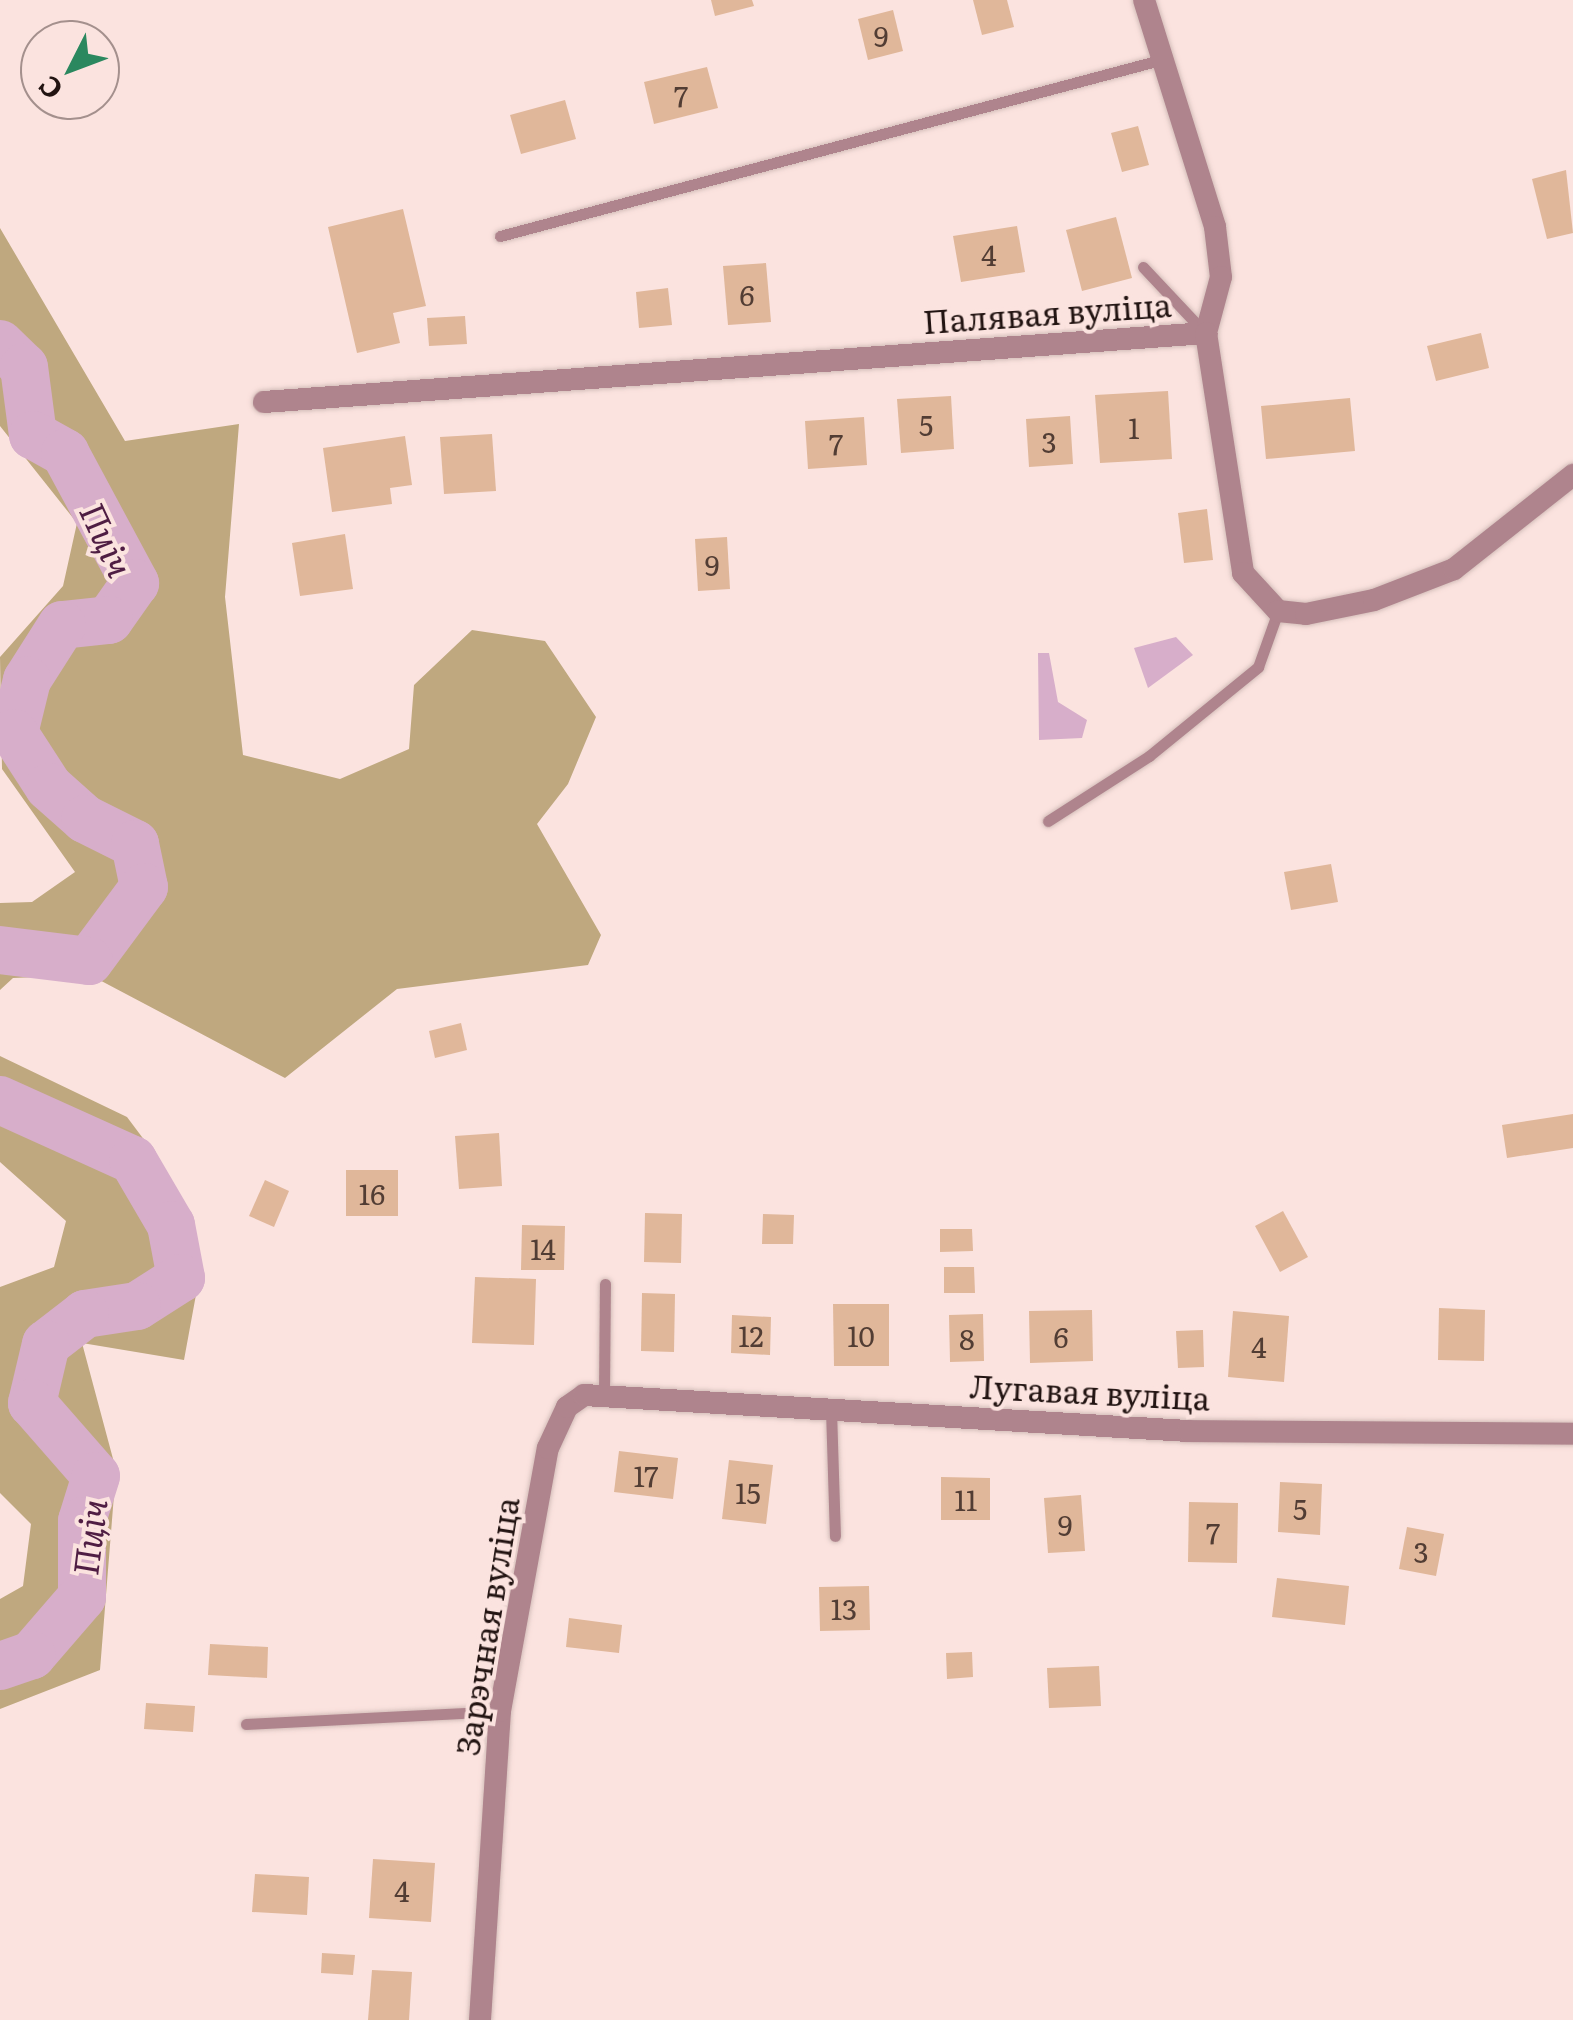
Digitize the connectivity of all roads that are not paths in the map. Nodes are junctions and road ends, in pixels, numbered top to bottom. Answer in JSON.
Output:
{"nodes":[{"id":1,"x":1144,"y":0,"type":"edge"},
{"id":2,"x":1164,"y":59,"type":"junction"},
{"id":3,"x":500,"y":236,"type":"dead end"},
{"id":4,"x":1142,"y":267,"type":"dead end"},
{"id":5,"x":1206,"y":333,"type":"junction"},
{"id":6,"x":264,"y":402,"type":"dead end"},
{"id":7,"x":1573,"y":475,"type":"edge"},
{"id":8,"x":1278,"y":612,"type":"junction"},
{"id":9,"x":1048,"y":821,"type":"dead end"},
{"id":10,"x":605,"y":1284,"type":"dead end"},
{"id":11,"x":604,"y":1393,"type":"junction"},
{"id":12,"x":831,"y":1408,"type":"junction"},
{"id":13,"x":1573,"y":1434,"type":"edge"},
{"id":14,"x":835,"y":1536,"type":"dead end"},
{"id":15,"x":500,"y":1712,"type":"junction"},
{"id":16,"x":246,"y":1724,"type":"dead end"},
{"id":17,"x":480,"y":2020,"type":"edge"}],
"edges":[{"from":1,"to":2,"type":"street"},
{"from":2,"to":3,"type":"lane"},
{"from":2,"to":5,"type":"street"},
{"from":4,"to":5,"type":"lane"},
{"from":5,"to":6,"type":"street","name":"Палявая вуліца"},
{"from":5,"to":8,"type":"street","name":"Палявая вуліца"},
{"from":7,"to":8,"type":"street"},
{"from":8,"to":9,"type":"lane"},
{"from":10,"to":11,"type":"lane"},
{"from":11,"to":12,"type":"street","name":"Лугавая вуліца"},
{"from":11,"to":15,"type":"street","name":"Зарэчная вуліца"},
{"from":12,"to":13,"type":"street","name":"Лугавая вуліца"},
{"from":12,"to":14,"type":"lane"},
{"from":15,"to":16,"type":"lane"},
{"from":15,"to":17,"type":"street","name":"Зарэчная вуліца"}]}
